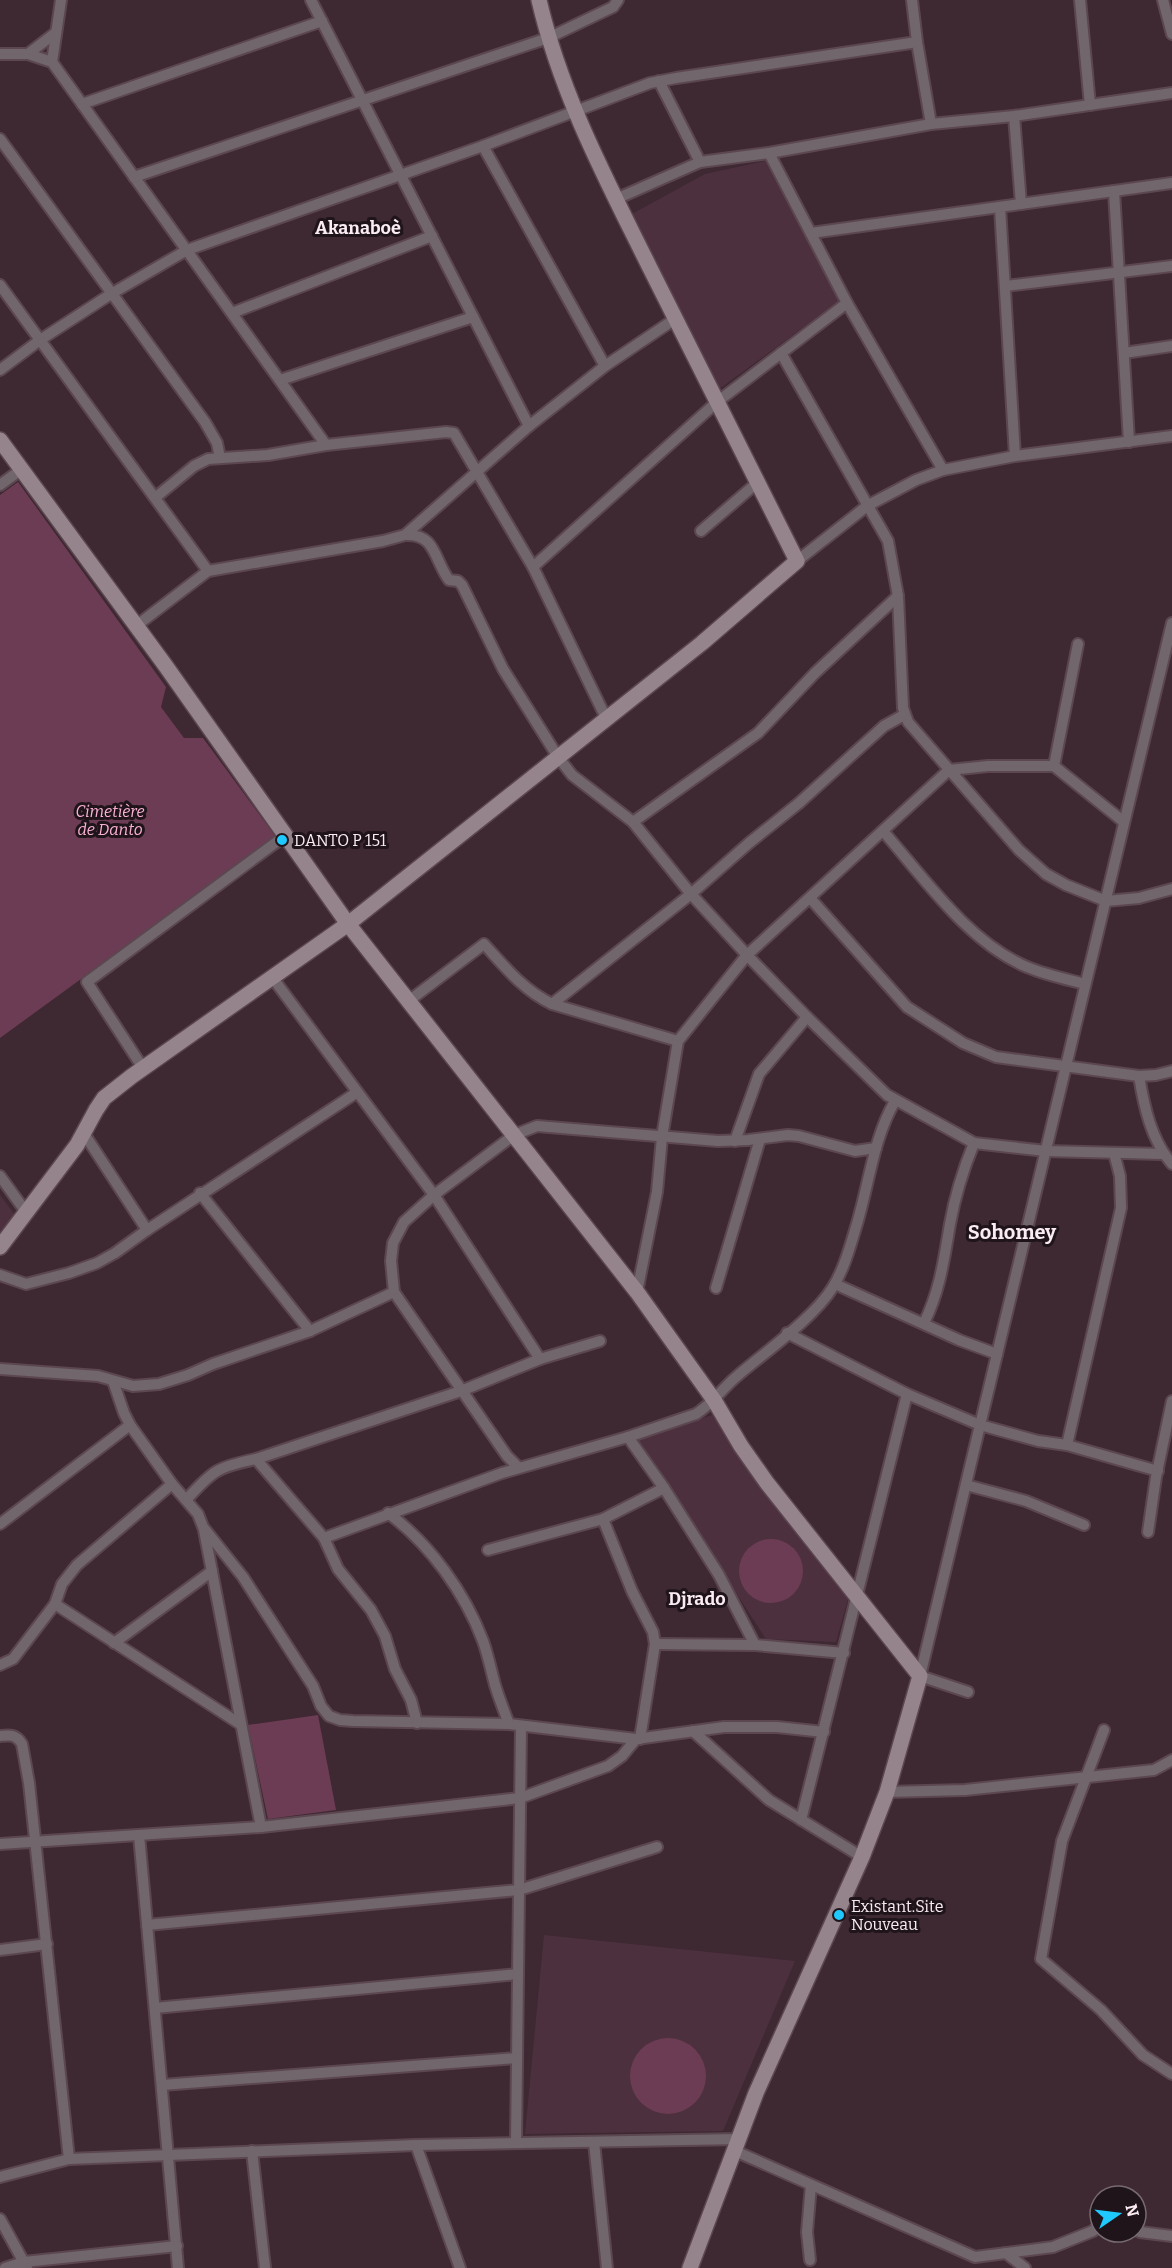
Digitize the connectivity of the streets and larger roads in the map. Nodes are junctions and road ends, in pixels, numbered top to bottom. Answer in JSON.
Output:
{"nodes":[{"id":1,"x":61,"y":0,"type":"edge"},
{"id":2,"x":311,"y":0,"type":"edge"},
{"id":3,"x":539,"y":0,"type":"edge"},
{"id":4,"x":618,"y":0,"type":"edge"},
{"id":5,"x":912,"y":0,"type":"edge"},
{"id":6,"x":1080,"y":0,"type":"edge"},
{"id":7,"x":1163,"y":0,"type":"edge"},
{"id":8,"x":322,"y":21,"type":"junction"},
{"id":9,"x":54,"y":34,"type":"junction"},
{"id":10,"x":1172,"y":34,"type":"edge"},
{"id":11,"x":548,"y":38,"type":"junction"},
{"id":12,"x":917,"y":42,"type":"junction"},
{"id":13,"x":0,"y":54,"type":"edge"},
{"id":14,"x":28,"y":54,"type":"junction"},
{"id":15,"x":52,"y":62,"type":"junction"},
{"id":16,"x":659,"y":81,"type":"junction"},
{"id":17,"x":1172,"y":93,"type":"edge"},
{"id":18,"x":363,"y":100,"type":"junction"},
{"id":19,"x":82,"y":104,"type":"junction"},
{"id":20,"x":1090,"y":105,"type":"junction"},
{"id":21,"x":576,"y":112,"type":"junction"},
{"id":22,"x":1014,"y":116,"type":"junction"},
{"id":23,"x":931,"y":124,"type":"junction"},
{"id":24,"x":0,"y":139,"type":"edge"},
{"id":25,"x":483,"y":146,"type":"junction"},
{"id":26,"x":769,"y":153,"type":"junction"},
{"id":27,"x":700,"y":162,"type":"junction"},
{"id":28,"x":400,"y":174,"type":"junction"},
{"id":29,"x":134,"y":177,"type":"junction"},
{"id":30,"x":1172,"y":183,"type":"edge"},
{"id":31,"x":1114,"y":191,"type":"junction"},
{"id":32,"x":616,"y":199,"type":"junction"},
{"id":33,"x":1021,"y":204,"type":"junction"},
{"id":34,"x":1000,"y":207,"type":"junction"},
{"id":35,"x":811,"y":233,"type":"junction"},
{"id":36,"x":432,"y":236,"type":"junction"},
{"id":37,"x":187,"y":250,"type":"junction"},
{"id":38,"x":1172,"y":266,"type":"edge"},
{"id":39,"x":1119,"y":272,"type":"junction"},
{"id":40,"x":0,"y":285,"type":"edge"},
{"id":41,"x":1005,"y":286,"type":"junction"},
{"id":42,"x":111,"y":294,"type":"junction"},
{"id":43,"x":847,"y":303,"type":"junction"},
{"id":44,"x":232,"y":313,"type":"junction"},
{"id":45,"x":473,"y":317,"type":"junction"},
{"id":46,"x":675,"y":319,"type":"junction"},
{"id":47,"x":40,"y":340,"type":"junction"},
{"id":48,"x":1172,"y":346,"type":"edge"},
{"id":49,"x":781,"y":353,"type":"junction"},
{"id":50,"x":1124,"y":353,"type":"junction"},
{"id":51,"x":605,"y":366,"type":"junction"},
{"id":52,"x":0,"y":370,"type":"edge"},
{"id":53,"x":280,"y":380,"type":"junction"},
{"id":54,"x":717,"y":402,"type":"junction"},
{"id":55,"x":529,"y":426,"type":"junction"},
{"id":56,"x":1172,"y":436,"type":"edge"},
{"id":57,"x":0,"y":440,"type":"edge"},
{"id":58,"x":1129,"y":442,"type":"junction"},
{"id":59,"x":326,"y":444,"type":"junction"},
{"id":60,"x":1015,"y":456,"type":"junction"},
{"id":61,"x":220,"y":458,"type":"junction"},
{"id":62,"x":22,"y":470,"type":"junction"},
{"id":63,"x":943,"y":470,"type":"junction"},
{"id":64,"x":476,"y":472,"type":"junction"},
{"id":65,"x":758,"y":482,"type":"junction"},
{"id":66,"x":0,"y":485,"type":"edge"},
{"id":67,"x":156,"y":497,"type":"junction"},
{"id":68,"x":867,"y":506,"type":"junction"},
{"id":69,"x":701,"y":531,"type":"dead end"},
{"id":70,"x":405,"y":535,"type":"junction"},
{"id":71,"x":797,"y":561,"type":"junction"},
{"id":72,"x":533,"y":567,"type":"junction"},
{"id":73,"x":208,"y":571,"type":"junction"},
{"id":74,"x":898,"y":596,"type":"junction"},
{"id":75,"x":1172,"y":624,"type":"edge"},
{"id":76,"x":136,"y":626,"type":"junction"},
{"id":77,"x":1078,"y":644,"type":"dead end"},
{"id":78,"x":904,"y":715,"type":"junction"},
{"id":79,"x":607,"y":720,"type":"junction"},
{"id":80,"x":558,"y":758,"type":"junction"},
{"id":81,"x":1054,"y":766,"type":"junction"},
{"id":82,"x":950,"y":770,"type":"junction"},
{"id":83,"x":633,"y":822,"type":"junction"},
{"id":84,"x":1125,"y":822,"type":"junction"},
{"id":85,"x":883,"y":831,"type":"junction"},
{"id":86,"x":285,"y":835,"type":"junction"},
{"id":87,"x":1172,"y":889,"type":"edge"},
{"id":88,"x":691,"y":894,"type":"junction"},
{"id":89,"x":810,"y":898,"type":"junction"},
{"id":90,"x":1106,"y":901,"type":"junction"},
{"id":91,"x":348,"y":924,"type":"junction"},
{"id":92,"x":747,"y":955,"type":"junction"},
{"id":93,"x":272,"y":977,"type":"junction"},
{"id":94,"x":1086,"y":984,"type":"junction"},
{"id":95,"x":410,"y":1000,"type":"junction"},
{"id":96,"x":552,"y":1004,"type":"junction"},
{"id":97,"x":807,"y":1017,"type":"junction"},
{"id":98,"x":678,"y":1041,"type":"junction"},
{"id":99,"x":1066,"y":1067,"type":"junction"},
{"id":100,"x":143,"y":1068,"type":"junction"},
{"id":101,"x":1172,"y":1071,"type":"edge"},
{"id":102,"x":1139,"y":1076,"type":"junction"},
{"id":103,"x":356,"y":1093,"type":"junction"},
{"id":104,"x":895,"y":1101,"type":"junction"},
{"id":105,"x":83,"y":1132,"type":"junction"},
{"id":106,"x":514,"y":1135,"type":"junction"},
{"id":107,"x":662,"y":1137,"type":"junction"},
{"id":108,"x":760,"y":1139,"type":"junction"},
{"id":109,"x":735,"y":1141,"type":"junction"},
{"id":110,"x":975,"y":1143,"type":"junction"},
{"id":111,"x":876,"y":1148,"type":"junction"},
{"id":112,"x":855,"y":1150,"type":"junction"},
{"id":113,"x":1046,"y":1151,"type":"junction"},
{"id":114,"x":1114,"y":1153,"type":"junction"},
{"id":115,"x":1163,"y":1154,"type":"junction"},
{"id":116,"x":1172,"y":1164,"type":"edge"},
{"id":117,"x":872,"y":1169,"type":"junction"},
{"id":118,"x":0,"y":1176,"type":"edge"},
{"id":119,"x":200,"y":1193,"type":"junction"},
{"id":120,"x":434,"y":1195,"type":"junction"},
{"id":121,"x":26,"y":1212,"type":"junction"},
{"id":122,"x":147,"y":1230,"type":"junction"},
{"id":123,"x":0,"y":1247,"type":"edge"},
{"id":124,"x":0,"y":1275,"type":"edge"},
{"id":125,"x":835,"y":1284,"type":"junction"},
{"id":126,"x":716,"y":1288,"type":"dead end"},
{"id":127,"x":394,"y":1292,"type":"junction"},
{"id":128,"x":637,"y":1292,"type":"junction"},
{"id":129,"x":924,"y":1323,"type":"junction"},
{"id":130,"x":310,"y":1331,"type":"junction"},
{"id":131,"x":787,"y":1333,"type":"junction"},
{"id":132,"x":600,"y":1341,"type":"dead end"},
{"id":133,"x":997,"y":1354,"type":"junction"},
{"id":134,"x":540,"y":1359,"type":"junction"},
{"id":135,"x":0,"y":1369,"type":"edge"},
{"id":136,"x":113,"y":1381,"type":"junction"},
{"id":137,"x":460,"y":1391,"type":"junction"},
{"id":138,"x":907,"y":1394,"type":"junction"},
{"id":139,"x":714,"y":1400,"type":"junction"},
{"id":140,"x":1172,"y":1401,"type":"edge"},
{"id":141,"x":130,"y":1425,"type":"junction"},
{"id":142,"x":980,"y":1425,"type":"junction"},
{"id":143,"x":628,"y":1437,"type":"junction"},
{"id":144,"x":1168,"y":1439,"type":"edge"},
{"id":145,"x":1067,"y":1446,"type":"junction"},
{"id":146,"x":507,"y":1456,"type":"junction"},
{"id":147,"x":256,"y":1460,"type":"junction"},
{"id":148,"x":518,"y":1467,"type":"junction"},
{"id":149,"x":1158,"y":1471,"type":"junction"},
{"id":150,"x":502,"y":1473,"type":"junction"},
{"id":151,"x":172,"y":1484,"type":"junction"},
{"id":152,"x":966,"y":1485,"type":"junction"},
{"id":153,"x":664,"y":1488,"type":"junction"},
{"id":154,"x":187,"y":1499,"type":"junction"},
{"id":155,"x":405,"y":1507,"type":"junction"},
{"id":156,"x":388,"y":1514,"type":"junction"},
{"id":157,"x":603,"y":1519,"type":"junction"},
{"id":158,"x":1,"y":1520,"type":"edge"},
{"id":159,"x":1084,"y":1525,"type":"dead end"},
{"id":160,"x":405,"y":1526,"type":"junction"},
{"id":161,"x":203,"y":1527,"type":"junction"},
{"id":162,"x":1148,"y":1532,"type":"dead end"},
{"id":163,"x":324,"y":1538,"type":"junction"},
{"id":164,"x":488,"y":1550,"type":"dead end"},
{"id":165,"x":212,"y":1571,"type":"junction"},
{"id":166,"x":857,"y":1599,"type":"junction"},
{"id":167,"x":55,"y":1604,"type":"junction"},
{"id":168,"x":114,"y":1643,"type":"junction"},
{"id":169,"x":655,"y":1644,"type":"junction"},
{"id":170,"x":755,"y":1645,"type":"junction"},
{"id":171,"x":844,"y":1653,"type":"junction"},
{"id":172,"x":0,"y":1665,"type":"edge"},
{"id":173,"x":920,"y":1676,"type":"junction"},
{"id":174,"x":968,"y":1692,"type":"dead end"},
{"id":175,"x":417,"y":1723,"type":"junction"},
{"id":176,"x":240,"y":1724,"type":"junction"},
{"id":177,"x":509,"y":1724,"type":"junction"},
{"id":178,"x":521,"y":1726,"type":"junction"},
{"id":179,"x":1104,"y":1730,"type":"dead end"},
{"id":180,"x":693,"y":1731,"type":"junction"},
{"id":181,"x":824,"y":1732,"type":"junction"},
{"id":182,"x":0,"y":1736,"type":"edge"},
{"id":183,"x":638,"y":1739,"type":"junction"},
{"id":184,"x":1172,"y":1760,"type":"edge"},
{"id":185,"x":1087,"y":1776,"type":"junction"},
{"id":186,"x":887,"y":1792,"type":"junction"},
{"id":187,"x":520,"y":1798,"type":"junction"},
{"id":188,"x":801,"y":1820,"type":"junction"},
{"id":189,"x":261,"y":1827,"type":"junction"},
{"id":190,"x":139,"y":1835,"type":"junction"},
{"id":191,"x":36,"y":1840,"type":"junction"},
{"id":192,"x":0,"y":1844,"type":"edge"},
{"id":193,"x":657,"y":1847,"type":"dead end"},
{"id":194,"x":862,"y":1857,"type":"junction"},
{"id":195,"x":519,"y":1890,"type":"junction"},
{"id":196,"x":147,"y":1925,"type":"junction"},
{"id":197,"x":47,"y":1944,"type":"junction"},
{"id":198,"x":0,"y":1950,"type":"edge"},
{"id":199,"x":518,"y":1974,"type":"junction"},
{"id":200,"x":155,"y":2008,"type":"junction"},
{"id":201,"x":517,"y":2058,"type":"junction"},
{"id":202,"x":1172,"y":2074,"type":"edge"},
{"id":203,"x":162,"y":2085,"type":"junction"},
{"id":204,"x":594,"y":2142,"type":"junction"},
{"id":205,"x":516,"y":2143,"type":"junction"},
{"id":206,"x":416,"y":2145,"type":"junction"},
{"id":207,"x":737,"y":2145,"type":"junction"},
{"id":208,"x":252,"y":2151,"type":"junction"},
{"id":209,"x":169,"y":2155,"type":"junction"},
{"id":210,"x":69,"y":2159,"type":"junction"},
{"id":211,"x":0,"y":2178,"type":"edge"},
{"id":212,"x":811,"y":2185,"type":"junction"},
{"id":213,"x":0,"y":2219,"type":"edge"},
{"id":214,"x":1088,"y":2232,"type":"edge"},
{"id":215,"x":1148,"y":2233,"type":"edge"},
{"id":216,"x":1172,"y":2236,"type":"edge"},
{"id":217,"x":177,"y":2246,"type":"junction"},
{"id":218,"x":1006,"y":2253,"type":"junction"},
{"id":219,"x":810,"y":2260,"type":"dead end"},
{"id":220,"x":25,"y":2265,"type":"edge"},
{"id":221,"x":5,"y":2268,"type":"edge"},
{"id":222,"x":178,"y":2268,"type":"edge"},
{"id":223,"x":265,"y":2268,"type":"edge"},
{"id":224,"x":460,"y":2268,"type":"edge"},
{"id":225,"x":607,"y":2268,"type":"edge"},
{"id":226,"x":690,"y":2268,"type":"edge"},
{"id":227,"x":1025,"y":2268,"type":"edge"}],
"edges":[{"from":1,"to":9,"type":"street"},
{"from":2,"to":8,"type":"street"},
{"from":3,"to":11,"type":"street"},
{"from":4,"to":11,"type":"street"},
{"from":5,"to":12,"type":"street"},
{"from":6,"to":20,"type":"street"},
{"from":7,"to":10,"type":"street"},
{"from":8,"to":18,"type":"street"},
{"from":8,"to":19,"type":"street"},
{"from":9,"to":14,"type":"street"},
{"from":9,"to":15,"type":"street"},
{"from":11,"to":18,"type":"street"},
{"from":11,"to":21,"type":"street"},
{"from":12,"to":16,"type":"street"},
{"from":12,"to":23,"type":"street"},
{"from":13,"to":14,"type":"street"},
{"from":14,"to":15,"type":"street"},
{"from":15,"to":19,"type":"street"},
{"from":16,"to":21,"type":"street"},
{"from":16,"to":27,"type":"street"},
{"from":17,"to":20,"type":"street"},
{"from":18,"to":28,"type":"street"},
{"from":18,"to":29,"type":"street"},
{"from":19,"to":29,"type":"street"},
{"from":20,"to":22,"type":"street"},
{"from":21,"to":25,"type":"street"},
{"from":21,"to":32,"type":"street"},
{"from":22,"to":23,"type":"street"},
{"from":22,"to":33,"type":"street"},
{"from":23,"to":26,"type":"street"},
{"from":24,"to":42,"type":"street"},
{"from":25,"to":28,"type":"street"},
{"from":25,"to":51,"type":"street"},
{"from":26,"to":27,"type":"street"},
{"from":26,"to":35,"type":"street"},
{"from":27,"to":32,"type":"street"},
{"from":28,"to":36,"type":"street"},
{"from":28,"to":37,"type":"street"},
{"from":29,"to":37,"type":"street"},
{"from":30,"to":31,"type":"street"},
{"from":31,"to":33,"type":"street"},
{"from":31,"to":39,"type":"street"},
{"from":32,"to":46,"type":"street"},
{"from":33,"to":34,"type":"street"},
{"from":34,"to":35,"type":"street"},
{"from":34,"to":41,"type":"street"},
{"from":35,"to":43,"type":"street"},
{"from":36,"to":44,"type":"street"},
{"from":36,"to":45,"type":"street"},
{"from":37,"to":42,"type":"street"},
{"from":37,"to":44,"type":"street"},
{"from":38,"to":39,"type":"street"},
{"from":39,"to":41,"type":"street"},
{"from":39,"to":50,"type":"street"},
{"from":40,"to":47,"type":"street"},
{"from":41,"to":60,"type":"street"},
{"from":42,"to":47,"type":"street"},
{"from":42,"to":61,"type":"street"},
{"from":43,"to":49,"type":"street"},
{"from":43,"to":63,"type":"street"},
{"from":44,"to":53,"type":"street"},
{"from":45,"to":53,"type":"street"},
{"from":45,"to":55,"type":"street"},
{"from":46,"to":51,"type":"street"},
{"from":46,"to":54,"type":"street"},
{"from":47,"to":52,"type":"street"},
{"from":47,"to":67,"type":"street"},
{"from":48,"to":50,"type":"street"},
{"from":49,"to":54,"type":"street"},
{"from":49,"to":68,"type":"street"},
{"from":50,"to":58,"type":"street"},
{"from":51,"to":55,"type":"street"},
{"from":53,"to":59,"type":"street"},
{"from":54,"to":65,"type":"street"},
{"from":54,"to":72,"type":"street"},
{"from":55,"to":64,"type":"street"},
{"from":56,"to":58,"type":"street"},
{"from":57,"to":62,"type":"street"},
{"from":58,"to":60,"type":"street"},
{"from":59,"to":61,"type":"street"},
{"from":59,"to":64,"type":"street"},
{"from":60,"to":63,"type":"street"},
{"from":61,"to":67,"type":"street"},
{"from":62,"to":66,"type":"street"},
{"from":62,"to":76,"type":"street"},
{"from":63,"to":68,"type":"street"},
{"from":64,"to":70,"type":"street"},
{"from":64,"to":72,"type":"street"},
{"from":65,"to":69,"type":"street"},
{"from":65,"to":71,"type":"street"},
{"from":67,"to":73,"type":"street"},
{"from":68,"to":71,"type":"street"},
{"from":68,"to":74,"type":"street"},
{"from":70,"to":73,"type":"street"},
{"from":70,"to":80,"type":"street"},
{"from":71,"to":79,"type":"street"},
{"from":72,"to":79,"type":"street"},
{"from":73,"to":76,"type":"street"},
{"from":74,"to":78,"type":"street"},
{"from":74,"to":83,"type":"street"},
{"from":75,"to":84,"type":"street"},
{"from":76,"to":86,"type":"street"},
{"from":77,"to":81,"type":"street"},
{"from":78,"to":82,"type":"street"},
{"from":78,"to":88,"type":"street"},
{"from":79,"to":80,"type":"street"},
{"from":80,"to":83,"type":"street"},
{"from":80,"to":91,"type":"street"},
{"from":81,"to":82,"type":"street"},
{"from":81,"to":84,"type":"street"},
{"from":82,"to":85,"type":"street"},
{"from":82,"to":90,"type":"street"},
{"from":83,"to":88,"type":"street"},
{"from":84,"to":90,"type":"street"},
{"from":85,"to":89,"type":"street"},
{"from":85,"to":94,"type":"street"},
{"from":86,"to":91,"type":"street"},
{"from":86,"to":100,"type":"street"},
{"from":87,"to":90,"type":"street"},
{"from":88,"to":92,"type":"street"},
{"from":88,"to":96,"type":"street"},
{"from":89,"to":92,"type":"street"},
{"from":89,"to":99,"type":"street"},
{"from":90,"to":94,"type":"street"},
{"from":91,"to":93,"type":"street"},
{"from":91,"to":95,"type":"street"},
{"from":92,"to":97,"type":"street"},
{"from":92,"to":98,"type":"street"},
{"from":93,"to":100,"type":"street"},
{"from":93,"to":103,"type":"street"},
{"from":94,"to":99,"type":"street"},
{"from":95,"to":96,"type":"street"},
{"from":95,"to":106,"type":"street"},
{"from":96,"to":98,"type":"street"},
{"from":97,"to":104,"type":"street"},
{"from":97,"to":109,"type":"street"},
{"from":98,"to":107,"type":"street"},
{"from":99,"to":102,"type":"street"},
{"from":99,"to":113,"type":"street"},
{"from":100,"to":105,"type":"street"},
{"from":101,"to":102,"type":"street"},
{"from":102,"to":115,"type":"street"},
{"from":103,"to":119,"type":"street"},
{"from":103,"to":120,"type":"street"},
{"from":104,"to":110,"type":"street"},
{"from":104,"to":111,"type":"street"},
{"from":105,"to":121,"type":"street"},
{"from":105,"to":122,"type":"street"},
{"from":106,"to":107,"type":"street"},
{"from":106,"to":120,"type":"street"},
{"from":106,"to":128,"type":"street"},
{"from":107,"to":109,"type":"street"},
{"from":107,"to":128,"type":"street"},
{"from":108,"to":109,"type":"street"},
{"from":108,"to":112,"type":"street"},
{"from":108,"to":126,"type":"street"},
{"from":110,"to":113,"type":"street"},
{"from":110,"to":129,"type":"street"},
{"from":111,"to":112,"type":"street"},
{"from":111,"to":117,"type":"street"},
{"from":112,"to":117,"type":"street"},
{"from":113,"to":114,"type":"street"},
{"from":113,"to":133,"type":"street"},
{"from":114,"to":115,"type":"street"},
{"from":114,"to":145,"type":"street"},
{"from":115,"to":116,"type":"street"},
{"from":117,"to":125,"type":"street"},
{"from":118,"to":121,"type":"street"},
{"from":119,"to":122,"type":"street"},
{"from":119,"to":130,"type":"street"},
{"from":120,"to":127,"type":"street"},
{"from":120,"to":134,"type":"street"},
{"from":121,"to":123,"type":"street"},
{"from":122,"to":124,"type":"street"},
{"from":125,"to":129,"type":"street"},
{"from":125,"to":131,"type":"street"},
{"from":127,"to":130,"type":"street"},
{"from":127,"to":137,"type":"street"},
{"from":128,"to":139,"type":"street"},
{"from":129,"to":133,"type":"street"},
{"from":130,"to":136,"type":"street"},
{"from":131,"to":138,"type":"street"},
{"from":131,"to":139,"type":"street"},
{"from":132,"to":134,"type":"street"},
{"from":133,"to":142,"type":"street"},
{"from":134,"to":137,"type":"street"},
{"from":135,"to":136,"type":"street"},
{"from":136,"to":141,"type":"street"},
{"from":137,"to":146,"type":"street"},
{"from":137,"to":147,"type":"street"},
{"from":138,"to":142,"type":"street"},
{"from":138,"to":166,"type":"street"},
{"from":139,"to":143,"type":"street"},
{"from":139,"to":166,"type":"street"},
{"from":140,"to":144,"type":"street"},
{"from":141,"to":151,"type":"street"},
{"from":141,"to":158,"type":"street"},
{"from":142,"to":145,"type":"street"},
{"from":142,"to":152,"type":"street"},
{"from":143,"to":148,"type":"street"},
{"from":143,"to":153,"type":"street"},
{"from":144,"to":149,"type":"street"},
{"from":145,"to":149,"type":"street"},
{"from":146,"to":148,"type":"street"},
{"from":146,"to":150,"type":"street"},
{"from":147,"to":154,"type":"street"},
{"from":147,"to":163,"type":"street"},
{"from":148,"to":150,"type":"street"},
{"from":149,"to":162,"type":"street"},
{"from":150,"to":155,"type":"street"},
{"from":151,"to":154,"type":"street"},
{"from":151,"to":167,"type":"street"},
{"from":152,"to":159,"type":"street"},
{"from":152,"to":173,"type":"street"},
{"from":153,"to":157,"type":"street"},
{"from":153,"to":170,"type":"street"},
{"from":154,"to":161,"type":"street"},
{"from":155,"to":156,"type":"street"},
{"from":155,"to":160,"type":"street"},
{"from":156,"to":160,"type":"street"},
{"from":156,"to":163,"type":"street"},
{"from":157,"to":164,"type":"street"},
{"from":157,"to":169,"type":"street"},
{"from":160,"to":177,"type":"street"},
{"from":161,"to":165,"type":"street"},
{"from":161,"to":175,"type":"street"},
{"from":163,"to":175,"type":"street"},
{"from":165,"to":168,"type":"street"},
{"from":165,"to":176,"type":"street"},
{"from":166,"to":171,"type":"street"},
{"from":166,"to":173,"type":"street"},
{"from":167,"to":168,"type":"street"},
{"from":167,"to":172,"type":"street"},
{"from":168,"to":176,"type":"street"},
{"from":169,"to":170,"type":"street"},
{"from":169,"to":183,"type":"street"},
{"from":170,"to":171,"type":"street"},
{"from":171,"to":181,"type":"street"},
{"from":173,"to":174,"type":"street"},
{"from":173,"to":186,"type":"street"},
{"from":175,"to":177,"type":"street"},
{"from":176,"to":189,"type":"street"},
{"from":177,"to":178,"type":"street"},
{"from":178,"to":183,"type":"street"},
{"from":178,"to":187,"type":"street"},
{"from":179,"to":185,"type":"street"},
{"from":180,"to":181,"type":"street"},
{"from":180,"to":183,"type":"street"},
{"from":180,"to":188,"type":"street"},
{"from":181,"to":188,"type":"street"},
{"from":182,"to":191,"type":"street"},
{"from":183,"to":187,"type":"street"},
{"from":184,"to":185,"type":"street"},
{"from":185,"to":186,"type":"street"},
{"from":185,"to":202,"type":"street"},
{"from":186,"to":194,"type":"street"},
{"from":187,"to":189,"type":"street"},
{"from":187,"to":195,"type":"street"},
{"from":188,"to":194,"type":"street"},
{"from":189,"to":190,"type":"street"},
{"from":190,"to":191,"type":"street"},
{"from":190,"to":196,"type":"street"},
{"from":191,"to":192,"type":"street"},
{"from":191,"to":197,"type":"street"},
{"from":193,"to":195,"type":"street"},
{"from":194,"to":207,"type":"street"},
{"from":195,"to":196,"type":"street"},
{"from":195,"to":199,"type":"street"},
{"from":196,"to":200,"type":"street"},
{"from":197,"to":198,"type":"street"},
{"from":197,"to":210,"type":"street"},
{"from":199,"to":200,"type":"street"},
{"from":199,"to":201,"type":"street"},
{"from":200,"to":203,"type":"street"},
{"from":201,"to":203,"type":"street"},
{"from":201,"to":205,"type":"street"},
{"from":203,"to":209,"type":"street"},
{"from":204,"to":205,"type":"street"},
{"from":204,"to":207,"type":"street"},
{"from":204,"to":225,"type":"street"},
{"from":205,"to":206,"type":"street"},
{"from":206,"to":208,"type":"street"},
{"from":206,"to":224,"type":"street"},
{"from":207,"to":212,"type":"street"},
{"from":207,"to":226,"type":"street"},
{"from":208,"to":209,"type":"street"},
{"from":208,"to":223,"type":"street"},
{"from":209,"to":210,"type":"street"},
{"from":209,"to":217,"type":"street"},
{"from":210,"to":211,"type":"street"},
{"from":212,"to":218,"type":"street"},
{"from":212,"to":219,"type":"street"},
{"from":213,"to":220,"type":"street"},
{"from":214,"to":218,"type":"street"},
{"from":215,"to":216,"type":"street"},
{"from":217,"to":220,"type":"street"},
{"from":217,"to":222,"type":"street"},
{"from":218,"to":227,"type":"street"},
{"from":220,"to":221,"type":"street"}]}
